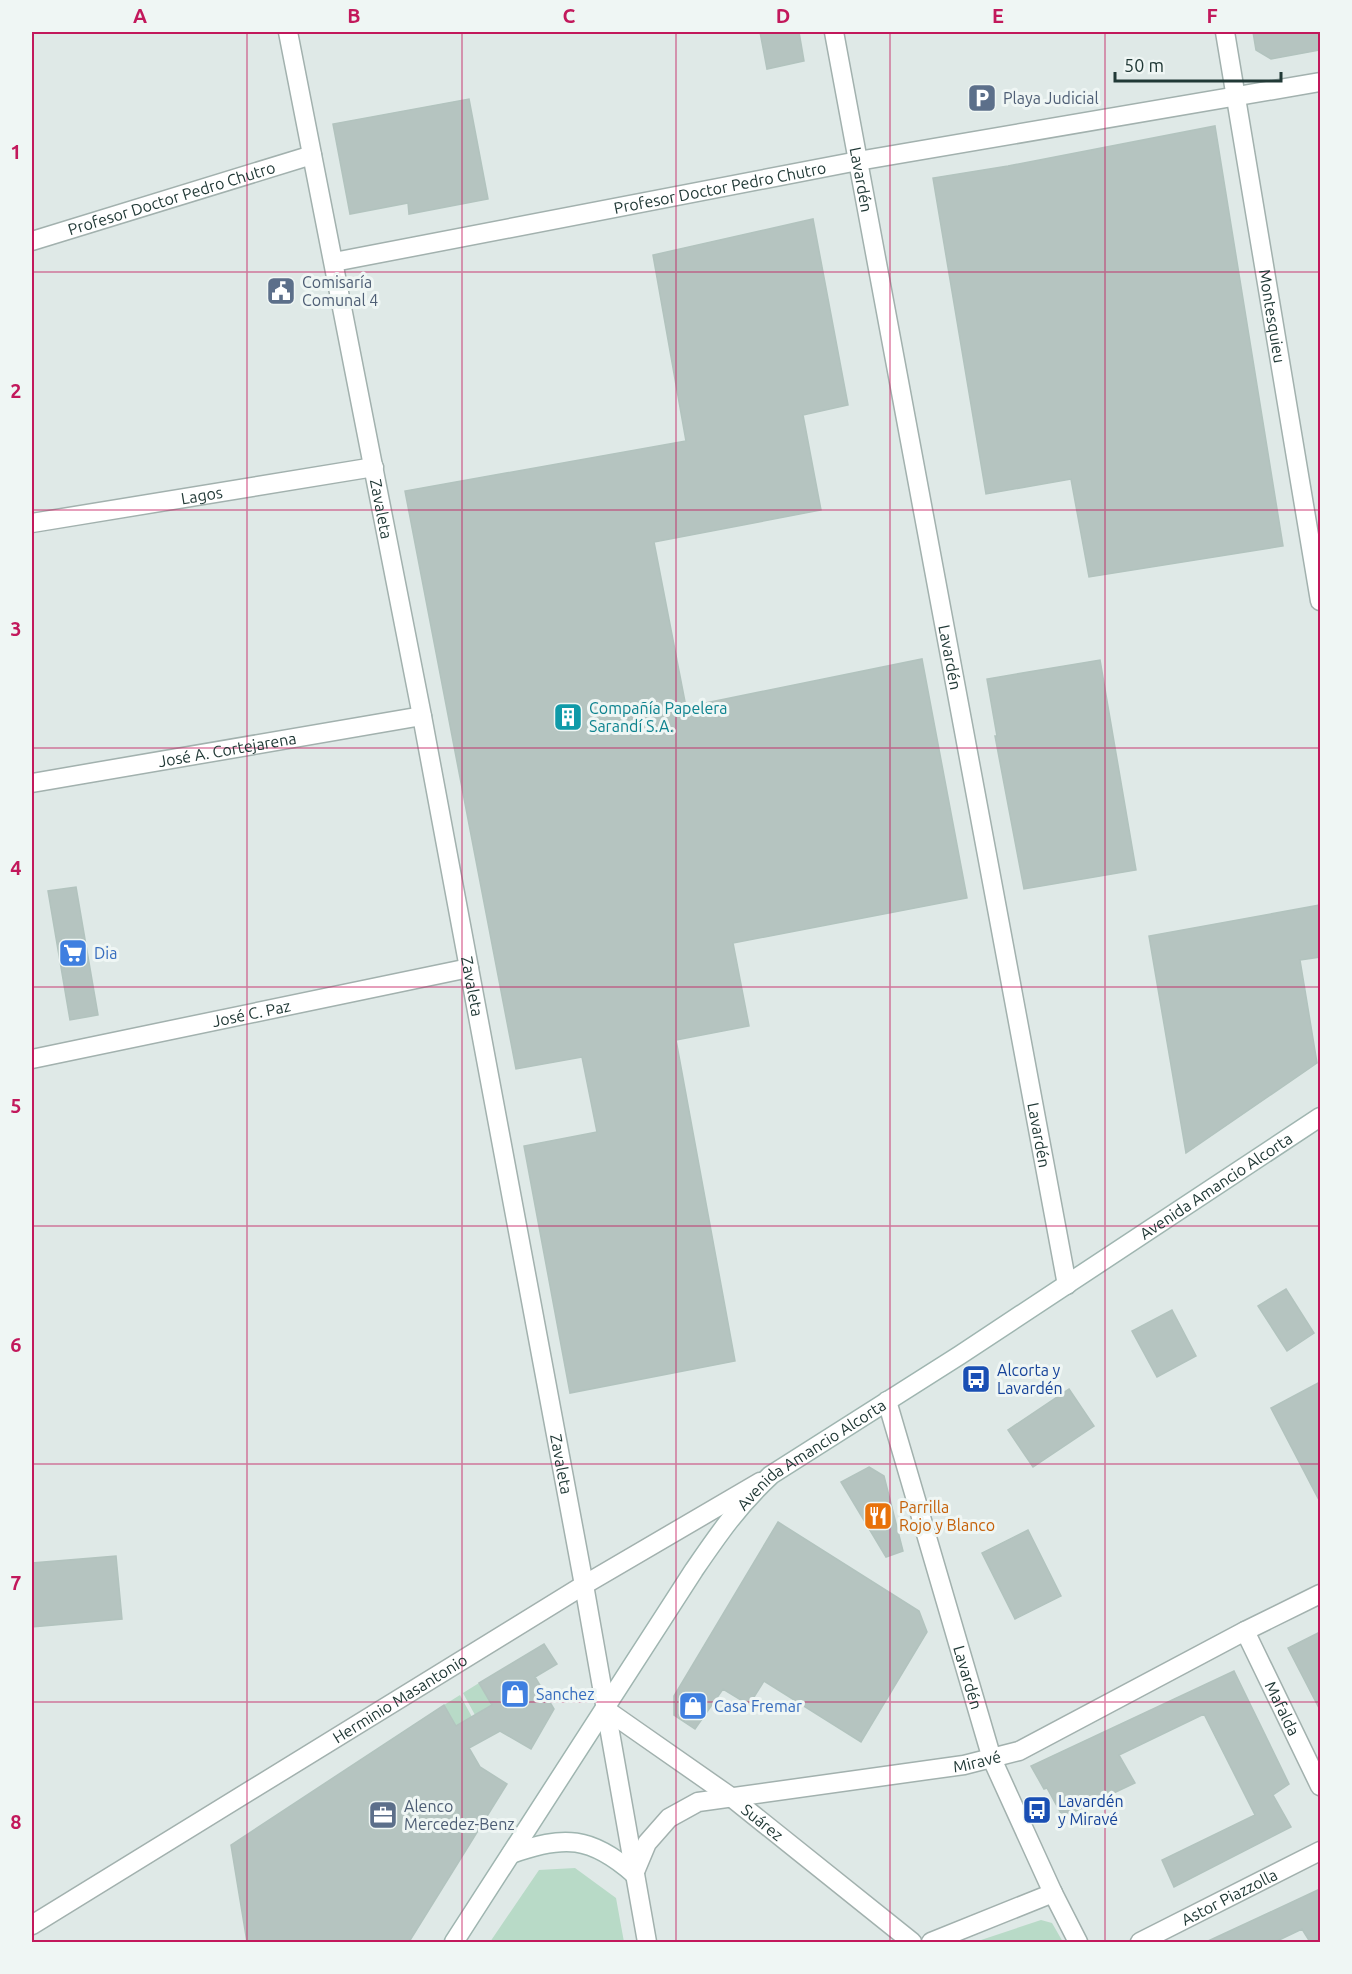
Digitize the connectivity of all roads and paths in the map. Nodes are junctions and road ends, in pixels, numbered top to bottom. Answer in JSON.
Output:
{"nodes":[{"id":1,"x":288,"y":32,"type":"edge"},
{"id":2,"x":834,"y":32,"type":"edge"},
{"id":3,"x":1225,"y":32,"type":"edge"},
{"id":4,"x":1320,"y":82,"type":"edge"},
{"id":5,"x":1235,"y":96,"type":"junction"},
{"id":6,"x":312,"y":155,"type":"junction"},
{"id":7,"x":858,"y":161,"type":"junction"},
{"id":8,"x":32,"y":241,"type":"edge"},
{"id":9,"x":334,"y":262,"type":"junction"},
{"id":10,"x":374,"y":466,"type":"junction"},
{"id":11,"x":32,"y":523,"type":"edge"},
{"id":12,"x":1320,"y":601,"type":"edge"},
{"id":13,"x":422,"y":716,"type":"junction"},
{"id":14,"x":32,"y":783,"type":"edge"},
{"id":15,"x":469,"y":968,"type":"junction"},
{"id":16,"x":32,"y":1059,"type":"edge"},
{"id":17,"x":1320,"y":1117,"type":"edge"},
{"id":18,"x":1067,"y":1285,"type":"junction"},
{"id":19,"x":887,"y":1401,"type":"junction"},
{"id":20,"x":771,"y":1475,"type":"junction"},
{"id":21,"x":584,"y":1585,"type":"junction"},
{"id":22,"x":1320,"y":1594,"type":"edge"},
{"id":23,"x":1245,"y":1631,"type":"junction"},
{"id":24,"x":605,"y":1709,"type":"junction"},
{"id":25,"x":992,"y":1759,"type":"junction"},
{"id":26,"x":1320,"y":1786,"type":"edge"},
{"id":27,"x":731,"y":1797,"type":"junction"},
{"id":28,"x":1320,"y":1851,"type":"edge"},
{"id":29,"x":512,"y":1854,"type":"junction"},
{"id":30,"x":634,"y":1874,"type":"junction"},
{"id":31,"x":1053,"y":1893,"type":"junction"},
{"id":32,"x":32,"y":1925,"type":"edge"},
{"id":33,"x":454,"y":1942,"type":"edge"},
{"id":34,"x":647,"y":1942,"type":"edge"},
{"id":35,"x":912,"y":1942,"type":"edge"},
{"id":36,"x":931,"y":1942,"type":"edge"},
{"id":37,"x":1078,"y":1942,"type":"edge"},
{"id":38,"x":1140,"y":1942,"type":"edge"}],
"edges":[{"from":1,"to":6,"type":"street","name":"Zavaleta"},
{"from":2,"to":7,"type":"street","name":"Lavardén"},
{"from":3,"to":5,"type":"street","name":"Montesquieu"},
{"from":4,"to":5,"type":"street","name":"Profesor Doctor Pedro Chutro"},
{"from":5,"to":7,"type":"street","name":"Profesor Doctor Pedro Chutro"},
{"from":5,"to":12,"type":"street","name":"Montesquieu"},
{"from":6,"to":8,"type":"street","name":"Profesor Doctor Pedro Chutro"},
{"from":6,"to":9,"type":"street","name":"Zavaleta"},
{"from":7,"to":9,"type":"street","name":"Profesor Doctor Pedro Chutro"},
{"from":7,"to":18,"type":"street","name":"Lavardén"},
{"from":9,"to":10,"type":"street","name":"Zavaleta"},
{"from":10,"to":11,"type":"street","name":"Lagos"},
{"from":10,"to":13,"type":"street","name":"Zavaleta"},
{"from":13,"to":14,"type":"street","name":"José A. Cortejarena"},
{"from":13,"to":15,"type":"street","name":"Zavaleta"},
{"from":15,"to":16,"type":"street","name":"José C. Paz"},
{"from":15,"to":21,"type":"street","name":"Zavaleta"},
{"from":17,"to":18,"type":"street","name":"Avenida Amancio Alcorta"},
{"from":18,"to":19,"type":"street","name":"Avenida Amancio Alcorta"},
{"from":19,"to":20,"type":"street","name":"Avenida Amancio Alcorta"},
{"from":19,"to":25,"type":"street","name":"Lavardén"},
{"from":20,"to":21,"type":"street","name":"Herminio Masantonio"},
{"from":20,"to":24,"type":"street","name":"Avenida Amancio Alcorta"},
{"from":21,"to":24,"type":"street","name":"Zavaleta"},
{"from":21,"to":32,"type":"street","name":"Herminio Masantonio"},
{"from":22,"to":23,"type":"street","name":"Miravé"},
{"from":23,"to":25,"type":"street","name":"Miravé"},
{"from":23,"to":26,"type":"street","name":"Mafalda"},
{"from":24,"to":27,"type":"street","name":"Suárez"},
{"from":24,"to":29,"type":"street","name":"Avenida Amancio Alcorta"},
{"from":24,"to":30,"type":"street","name":"Zavaleta"},
{"from":25,"to":27,"type":"street","name":"Miravé"},
{"from":25,"to":31,"type":"street","name":"Lavardén"},
{"from":27,"to":30,"type":"street","name":"Miravé"},
{"from":27,"to":35,"type":"street","name":"Suárez"},
{"from":28,"to":38,"type":"street","name":"Astor Piazzolla"},
{"from":29,"to":30,"type":"street"},
{"from":29,"to":33,"type":"street","name":"Avenida Amancio Alcorta"},
{"from":30,"to":34,"type":"street","name":"Zavaleta"},
{"from":31,"to":36,"type":"street"},
{"from":31,"to":37,"type":"street","name":"Lavardén"}]}
